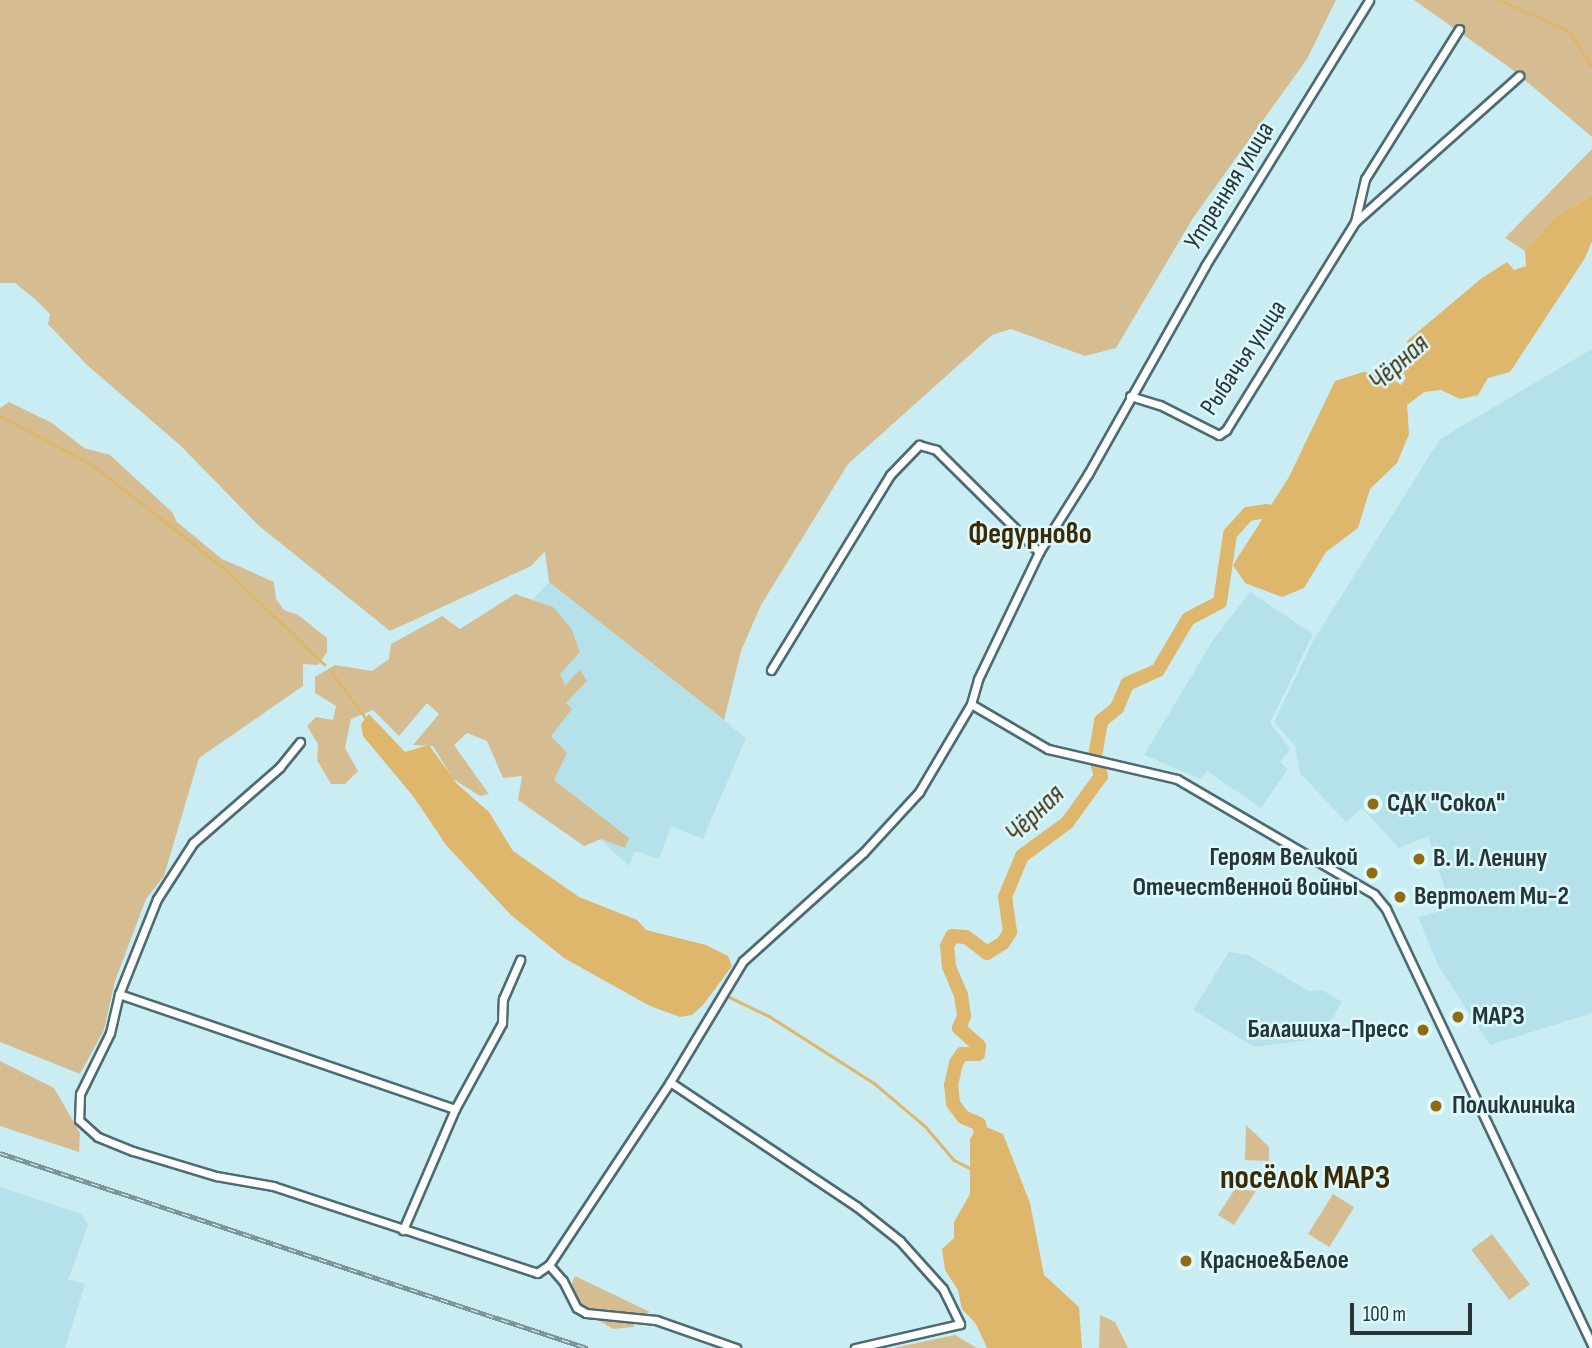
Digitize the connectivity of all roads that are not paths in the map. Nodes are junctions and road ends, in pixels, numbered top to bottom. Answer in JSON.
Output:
{"nodes":[{"id":1,"x":1369,"y":0,"type":"edge"},
{"id":2,"x":1459,"y":29,"type":"dead end"},
{"id":3,"x":1520,"y":76,"type":"dead end"},
{"id":4,"x":1355,"y":222,"type":"junction"},
{"id":5,"x":1130,"y":396,"type":"junction"},
{"id":6,"x":1040,"y":552,"type":"junction"},
{"id":7,"x":771,"y":670,"type":"dead end"},
{"id":8,"x":971,"y":704,"type":"junction"},
{"id":9,"x":300,"y":742,"type":"dead end"},
{"id":10,"x":520,"y":960,"type":"dead end"},
{"id":11,"x":119,"y":994,"type":"junction"},
{"id":12,"x":670,"y":1082,"type":"junction"},
{"id":13,"x":455,"y":1109,"type":"junction"},
{"id":14,"x":403,"y":1230,"type":"junction"},
{"id":15,"x":549,"y":1265,"type":"junction"},
{"id":16,"x":1592,"y":1346,"type":"edge"},
{"id":17,"x":736,"y":1348,"type":"edge"},
{"id":18,"x":855,"y":1348,"type":"edge"}],
"edges":[{"from":1,"to":5,"type":"street","name":"Утренняя улица"},
{"from":2,"to":4,"type":"street"},
{"from":3,"to":4,"type":"street"},
{"from":4,"to":5,"type":"street","name":"Рыбачья улица"},
{"from":5,"to":6,"type":"street","name":"Утренняя улица"},
{"from":6,"to":7,"type":"street"},
{"from":6,"to":8,"type":"street","name":"Утренняя улица"},
{"from":8,"to":12,"type":"street","name":"Утренняя улица"},
{"from":8,"to":16,"type":"street"},
{"from":9,"to":11,"type":"street"},
{"from":10,"to":13,"type":"street"},
{"from":11,"to":13,"type":"street"},
{"from":11,"to":14,"type":"street"},
{"from":12,"to":15,"type":"street","name":"Утренняя улица"},
{"from":12,"to":18,"type":"street"},
{"from":13,"to":14,"type":"street"},
{"from":14,"to":15,"type":"street"},
{"from":15,"to":17,"type":"street"}]}
